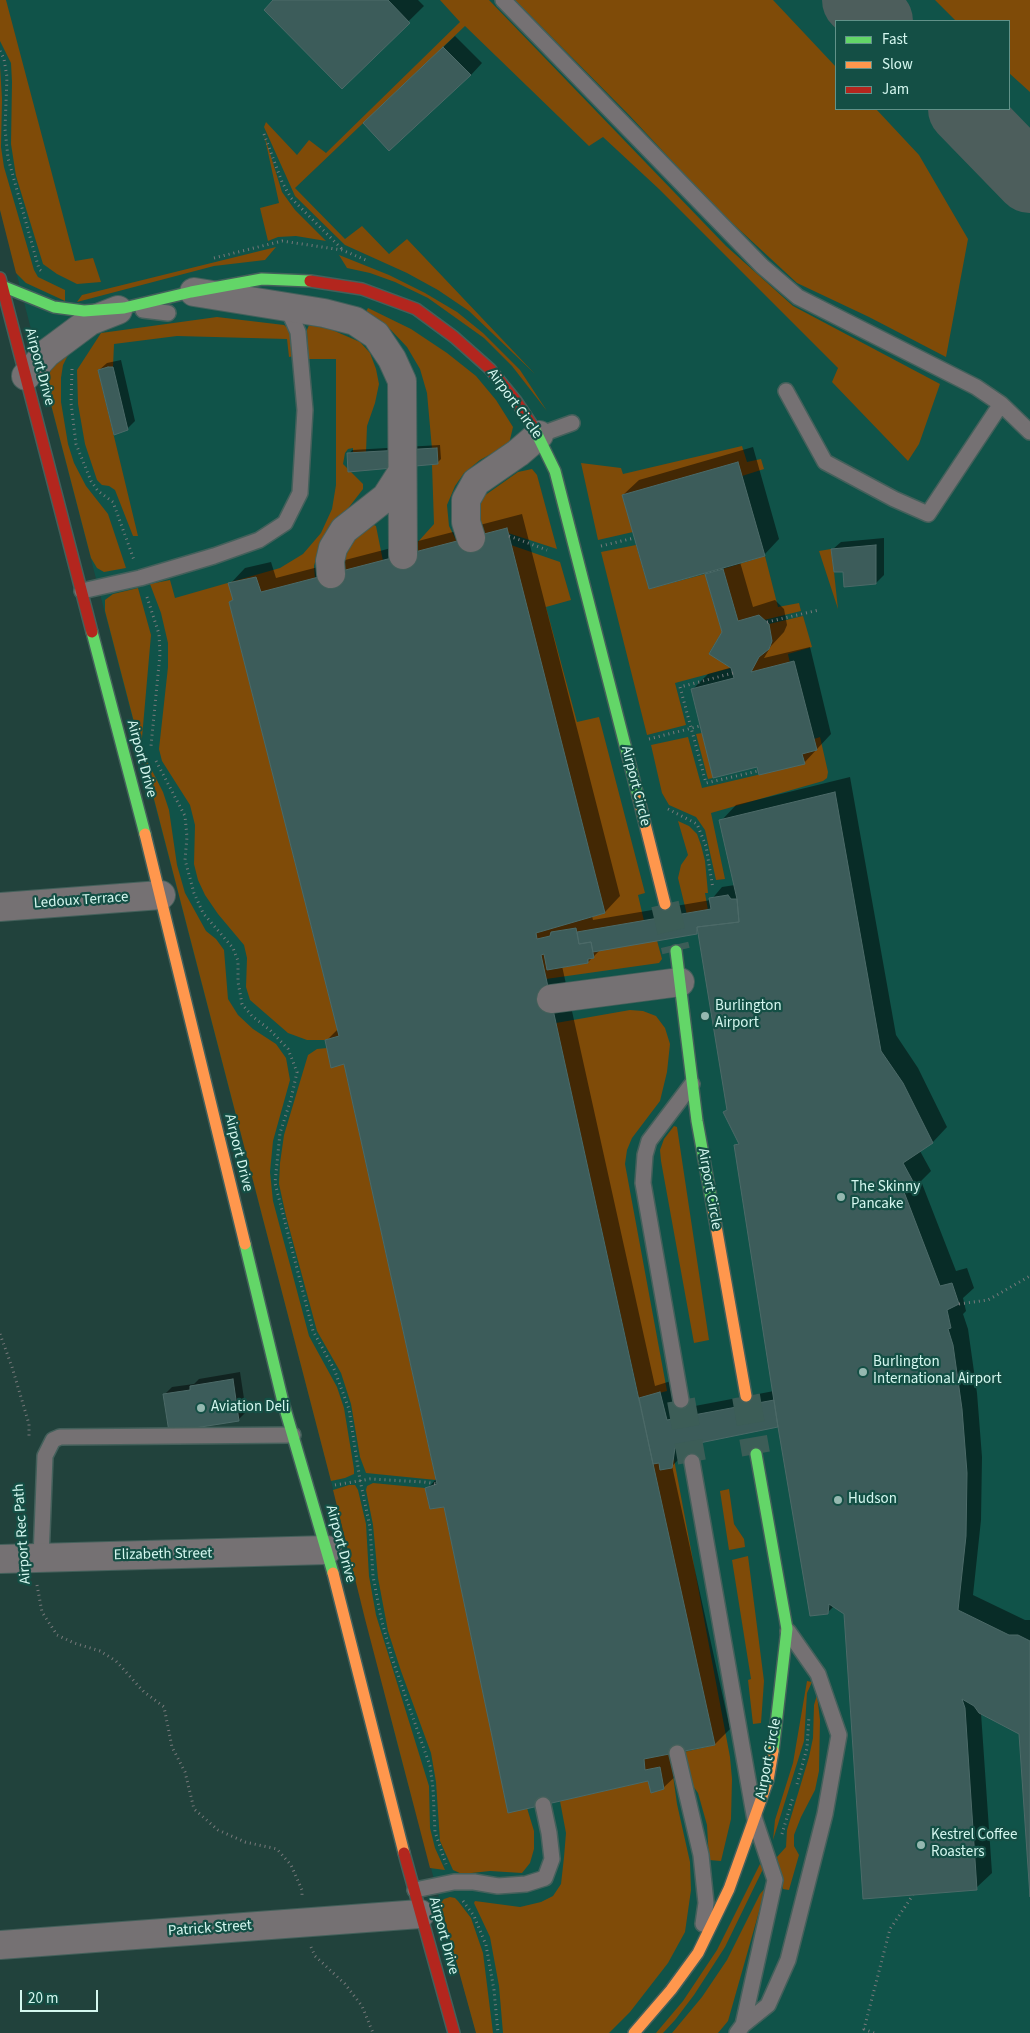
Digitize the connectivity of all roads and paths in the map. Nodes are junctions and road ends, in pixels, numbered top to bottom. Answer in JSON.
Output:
{"nodes":[{"id":1,"x":503,"y":0,"type":"edge"},
{"id":2,"x":0,"y":51,"type":"edge"},
{"id":3,"x":264,"y":134,"type":"dead end"},
{"id":4,"x":342,"y":250,"type":"dead end"},
{"id":5,"x":48,"y":277,"type":"dead end"},
{"id":6,"x":1,"y":282,"type":"edge"},
{"id":7,"x":192,"y":292,"type":"junction"},
{"id":8,"x":124,"y":308,"type":"junction"},
{"id":9,"x":287,"y":308,"type":"junction"},
{"id":10,"x":168,"y":313,"type":"dead end"},
{"id":11,"x":8,"y":339,"type":"edge"},
{"id":12,"x":75,"y":363,"type":"dead end"},
{"id":13,"x":26,"y":376,"type":"junction"},
{"id":14,"x":786,"y":391,"type":"dead end"},
{"id":15,"x":1002,"y":404,"type":"junction"},
{"id":16,"x":572,"y":423,"type":"dead end"},
{"id":17,"x":1030,"y":432,"type":"edge"},
{"id":18,"x":539,"y":435,"type":"junction"},
{"id":19,"x":402,"y":472,"type":"junction"},
{"id":20,"x":470,"y":538,"type":"dead end"},
{"id":21,"x":634,"y":538,"type":"dead end"},
{"id":22,"x":610,"y":544,"type":"dead end"},
{"id":23,"x":403,"y":555,"type":"dead end"},
{"id":24,"x":135,"y":564,"type":"dead end"},
{"id":25,"x":332,"y":574,"type":"dead end"},
{"id":26,"x":82,"y":591,"type":"junction"},
{"id":27,"x":146,"y":596,"type":"dead end"},
{"id":28,"x":819,"y":610,"type":"dead end"},
{"id":29,"x":767,"y":622,"type":"dead end"},
{"id":30,"x":733,"y":673,"type":"dead end"},
{"id":31,"x":700,"y":726,"type":"dead end"},
{"id":32,"x":691,"y":729,"type":"junction"},
{"id":33,"x":661,"y":737,"type":"dead end"},
{"id":34,"x":151,"y":750,"type":"dead end"},
{"id":35,"x":155,"y":759,"type":"dead end"},
{"id":36,"x":758,"y":771,"type":"dead end"},
{"id":37,"x":161,"y":895,"type":"junction"},
{"id":38,"x":665,"y":904,"type":"tunnel mouth"},
{"id":39,"x":0,"y":907,"type":"edge"},
{"id":40,"x":676,"y":951,"type":"tunnel mouth"},
{"id":41,"x":680,"y":982,"type":"junction"},
{"id":42,"x":551,"y":998,"type":"dead end"},
{"id":43,"x":692,"y":1084,"type":"junction"},
{"id":44,"x":1030,"y":1276,"type":"edge"},
{"id":45,"x":959,"y":1304,"type":"dead end"},
{"id":46,"x":0,"y":1334,"type":"edge"},
{"id":47,"x":746,"y":1396,"type":"tunnel mouth"},
{"id":48,"x":682,"y":1400,"type":"tunnel mouth"},
{"id":49,"x":293,"y":1435,"type":"junction"},
{"id":50,"x":29,"y":1444,"type":"dead end"},
{"id":51,"x":756,"y":1454,"type":"tunnel mouth"},
{"id":52,"x":692,"y":1462,"type":"tunnel mouth"},
{"id":53,"x":360,"y":1480,"type":"junction"},
{"id":54,"x":437,"y":1484,"type":"dead end"},
{"id":55,"x":332,"y":1486,"type":"dead end"},
{"id":56,"x":327,"y":1550,"type":"junction"},
{"id":57,"x":37,"y":1558,"type":"junction"},
{"id":58,"x":0,"y":1559,"type":"edge"},
{"id":59,"x":786,"y":1629,"type":"junction"},
{"id":60,"x":677,"y":1753,"type":"dead end"},
{"id":61,"x":543,"y":1805,"type":"dead end"},
{"id":62,"x":755,"y":1820,"type":"junction"},
{"id":63,"x":454,"y":1882,"type":"junction"},
{"id":64,"x":913,"y":1895,"type":"dead end"},
{"id":65,"x":418,"y":1902,"type":"junction"},
{"id":66,"x":303,"y":1922,"type":"junction"},
{"id":67,"x":0,"y":1945,"type":"edge"},
{"id":68,"x":698,"y":1953,"type":"junction"},
{"id":69,"x":740,"y":2029,"type":"edge"},
{"id":70,"x":373,"y":2033,"type":"edge"},
{"id":71,"x":454,"y":2033,"type":"edge"},
{"id":72,"x":498,"y":2033,"type":"edge"},
{"id":73,"x":634,"y":2033,"type":"edge"},
{"id":74,"x":874,"y":2033,"type":"edge"}],
"edges":[{"from":1,"to":15,"type":"lane"},
{"from":2,"to":5,"type":"path"},
{"from":3,"to":4,"type":"path"},
{"from":6,"to":8,"type":"street","name":"Airport Circle"},
{"from":6,"to":11,"type":"street","name":"Airport Drive"},
{"from":7,"to":8,"type":"street","name":"Airport Circle"},
{"from":7,"to":9,"type":"street"},
{"from":7,"to":18,"type":"street","name":"Airport Circle"},
{"from":8,"to":10,"type":"lane"},
{"from":8,"to":13,"type":"street","name":"Airport Circle"},
{"from":9,"to":19,"type":"street"},
{"from":9,"to":26,"type":"lane"},
{"from":11,"to":13,"type":"street","name":"Airport Drive"},
{"from":12,"to":24,"type":"path"},
{"from":13,"to":26,"type":"street","name":"Airport Drive"},
{"from":14,"to":15,"type":"lane"},
{"from":15,"to":17,"type":"lane"},
{"from":16,"to":18,"type":"lane"},
{"from":18,"to":20,"type":"street"},
{"from":18,"to":38,"type":"street","name":"Airport Circle"},
{"from":19,"to":23,"type":"street"},
{"from":19,"to":25,"type":"street"},
{"from":21,"to":22,"type":"path"},
{"from":26,"to":37,"type":"street","name":"Airport Drive"},
{"from":27,"to":34,"type":"path"},
{"from":28,"to":29,"type":"path"},
{"from":30,"to":32,"type":"path"},
{"from":31,"to":32,"type":"path"},
{"from":32,"to":33,"type":"path"},
{"from":32,"to":36,"type":"path"},
{"from":35,"to":53,"type":"path"},
{"from":37,"to":39,"type":"street","name":"Ledoux Terrace"},
{"from":37,"to":49,"type":"street","name":"Airport Drive"},
{"from":40,"to":41,"type":"street","name":"Airport Circle"},
{"from":41,"to":42,"type":"street"},
{"from":41,"to":43,"type":"street","name":"Airport Circle"},
{"from":43,"to":47,"type":"street","name":"Airport Circle"},
{"from":43,"to":48,"type":"lane"},
{"from":44,"to":45,"type":"path"},
{"from":46,"to":50,"type":"path"},
{"from":49,"to":56,"type":"street","name":"Airport Drive"},
{"from":49,"to":57,"type":"lane"},
{"from":51,"to":59,"type":"street","name":"Airport Circle"},
{"from":52,"to":62,"type":"lane"},
{"from":53,"to":54,"type":"path"},
{"from":53,"to":55,"type":"path"},
{"from":53,"to":63,"type":"path"},
{"from":56,"to":57,"type":"street","name":"Elizabeth Street"},
{"from":56,"to":65,"type":"street","name":"Airport Drive"},
{"from":57,"to":58,"type":"street","name":"Elizabeth Street"},
{"from":57,"to":66,"type":"path","name":"Airport Rec Path"},
{"from":59,"to":62,"type":"street","name":"Airport Circle"},
{"from":59,"to":69,"type":"lane"},
{"from":60,"to":68,"type":"lane"},
{"from":61,"to":63,"type":"lane"},
{"from":62,"to":68,"type":"street","name":"Airport Circle"},
{"from":62,"to":69,"type":"lane"},
{"from":63,"to":65,"type":"lane"},
{"from":63,"to":72,"type":"path"},
{"from":64,"to":74,"type":"path"},
{"from":65,"to":66,"type":"street","name":"Patrick Street"},
{"from":65,"to":71,"type":"street","name":"Airport Drive"},
{"from":66,"to":67,"type":"street","name":"Patrick Street"},
{"from":66,"to":70,"type":"path","name":"Airport Rec Path"},
{"from":68,"to":73,"type":"street","name":"Airport Circle"}]}
